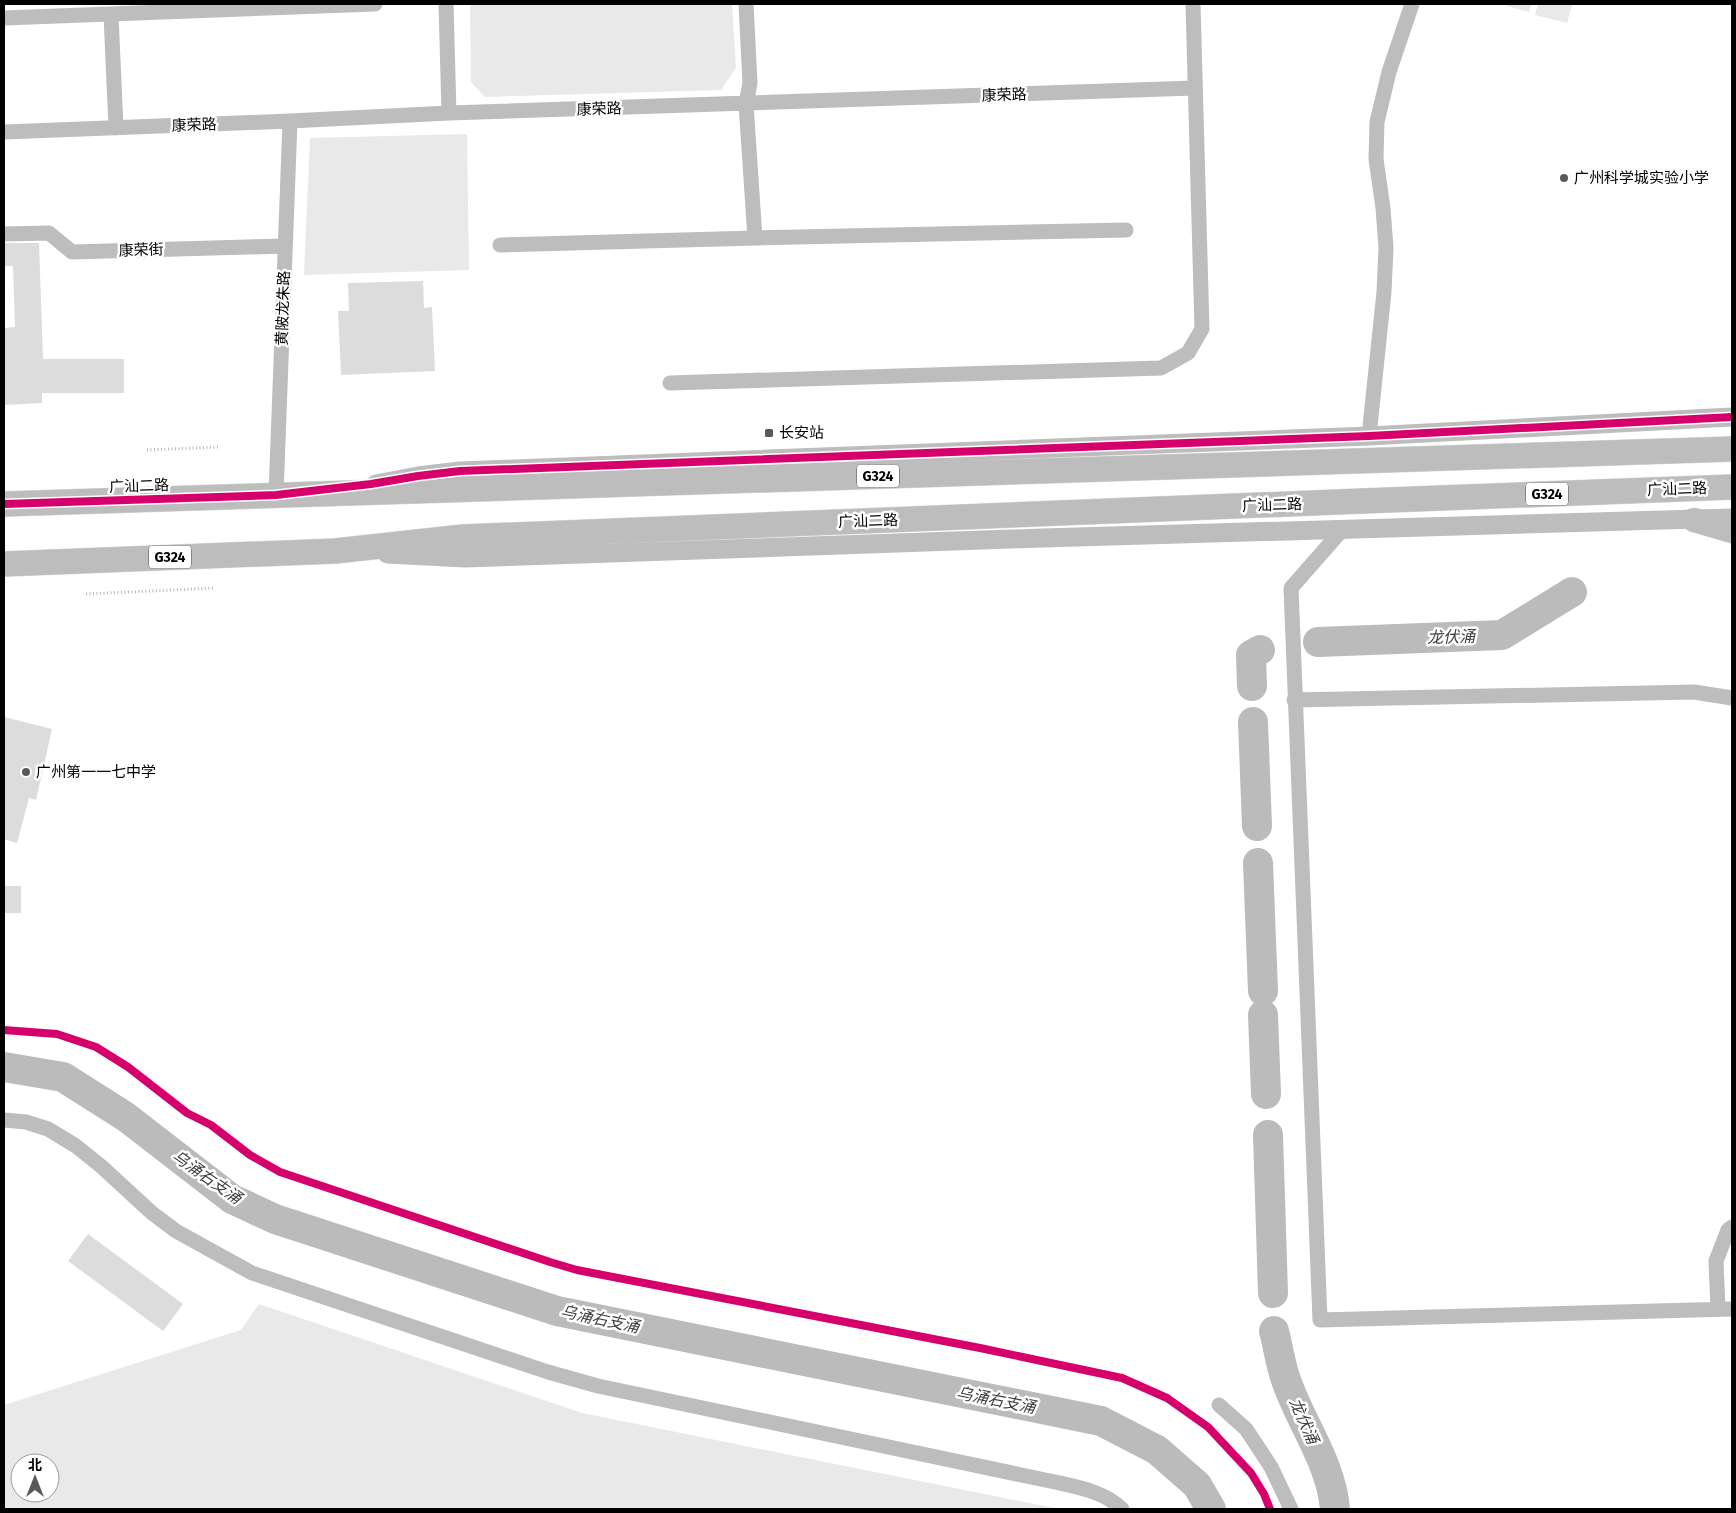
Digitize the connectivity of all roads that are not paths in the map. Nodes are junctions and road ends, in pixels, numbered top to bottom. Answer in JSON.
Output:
{"nodes":[{"id":1,"x":375,"y":4,"type":"edge"},
{"id":2,"x":446,"y":4,"type":"edge"},
{"id":3,"x":746,"y":4,"type":"edge"},
{"id":4,"x":1193,"y":4,"type":"edge"},
{"id":5,"x":1412,"y":4,"type":"edge"},
{"id":6,"x":188,"y":7,"type":"edge"},
{"id":7,"x":112,"y":15,"type":"junction"},
{"id":8,"x":4,"y":18,"type":"edge"},
{"id":9,"x":1194,"y":88,"type":"junction"},
{"id":10,"x":746,"y":104,"type":"junction"},
{"id":11,"x":449,"y":113,"type":"junction"},
{"id":12,"x":290,"y":121,"type":"junction"},
{"id":13,"x":116,"y":128,"type":"junction"},
{"id":14,"x":4,"y":132,"type":"edge"},
{"id":15,"x":1126,"y":230,"type":"dead end"},
{"id":16,"x":4,"y":234,"type":"edge"},
{"id":17,"x":755,"y":238,"type":"junction"},
{"id":18,"x":500,"y":245,"type":"dead end"},
{"id":19,"x":285,"y":246,"type":"junction"},
{"id":20,"x":670,"y":383,"type":"dead end"},
{"id":21,"x":1732,"y":417,"type":"edge"},
{"id":22,"x":1369,"y":436,"type":"junction"},
{"id":23,"x":1732,"y":448,"type":"edge"},
{"id":24,"x":1732,"y":487,"type":"edge"},
{"id":25,"x":276,"y":495,"type":"junction"},
{"id":26,"x":4,"y":504,"type":"edge"},
{"id":27,"x":1732,"y":518,"type":"edge"},
{"id":28,"x":1694,"y":520,"type":"junction"},
{"id":29,"x":1342,"y":530,"type":"junction"},
{"id":30,"x":1732,"y":531,"type":"edge"},
{"id":31,"x":335,"y":551,"type":"junction"},
{"id":32,"x":4,"y":564,"type":"edge"},
{"id":33,"x":1732,"y":698,"type":"edge"},
{"id":34,"x":1294,"y":700,"type":"junction"},
{"id":35,"x":4,"y":1120,"type":"edge"},
{"id":36,"x":1732,"y":1227,"type":"edge"},
{"id":37,"x":1725,"y":1309,"type":"edge"},
{"id":38,"x":1219,"y":1405,"type":"dead end"},
{"id":39,"x":1122,"y":1509,"type":"edge"},
{"id":40,"x":1291,"y":1509,"type":"edge"}],
"edges":[{"from":1,"to":6,"type":"street"},
{"from":2,"to":11,"type":"street"},
{"from":3,"to":10,"type":"street"},
{"from":4,"to":9,"type":"street"},
{"from":5,"to":22,"type":"street"},
{"from":6,"to":7,"type":"street"},
{"from":7,"to":8,"type":"street"},
{"from":7,"to":13,"type":"street"},
{"from":9,"to":10,"type":"street","name":"康荣路"},
{"from":9,"to":20,"type":"street"},
{"from":10,"to":11,"type":"street","name":"康荣路"},
{"from":10,"to":17,"type":"street"},
{"from":11,"to":12,"type":"street","name":"康荣路"},
{"from":12,"to":13,"type":"street","name":"康荣路"},
{"from":12,"to":19,"type":"street","name":"黄陂龙朱路"},
{"from":13,"to":14,"type":"street","name":"康荣路"},
{"from":15,"to":17,"type":"street"},
{"from":16,"to":19,"type":"street","name":"康荣街"},
{"from":17,"to":18,"type":"street"},
{"from":19,"to":25,"type":"street","name":"黄陂龙朱路"},
{"from":21,"to":22,"type":"street"},
{"from":22,"to":25,"type":"street"},
{"from":23,"to":25,"type":"highway","name":"广汕二路","number":"G324"},
{"from":24,"to":31,"type":"highway","name":"广汕二路","number":"G324","bridge":true},
{"from":25,"to":26,"type":"highway","name":"广汕二路","number":"G324"},
{"from":27,"to":28,"type":"street"},
{"from":28,"to":29,"type":"street"},
{"from":28,"to":30,"type":"main road"},
{"from":29,"to":31,"type":"street"},
{"from":29,"to":34,"type":"street"},
{"from":31,"to":32,"type":"highway","name":"广汕二路","number":"G324"},
{"from":33,"to":34,"type":"street"},
{"from":34,"to":37,"type":"street"},
{"from":35,"to":39,"type":"street"},
{"from":36,"to":37,"type":"street"},
{"from":38,"to":40,"type":"street"}]}
